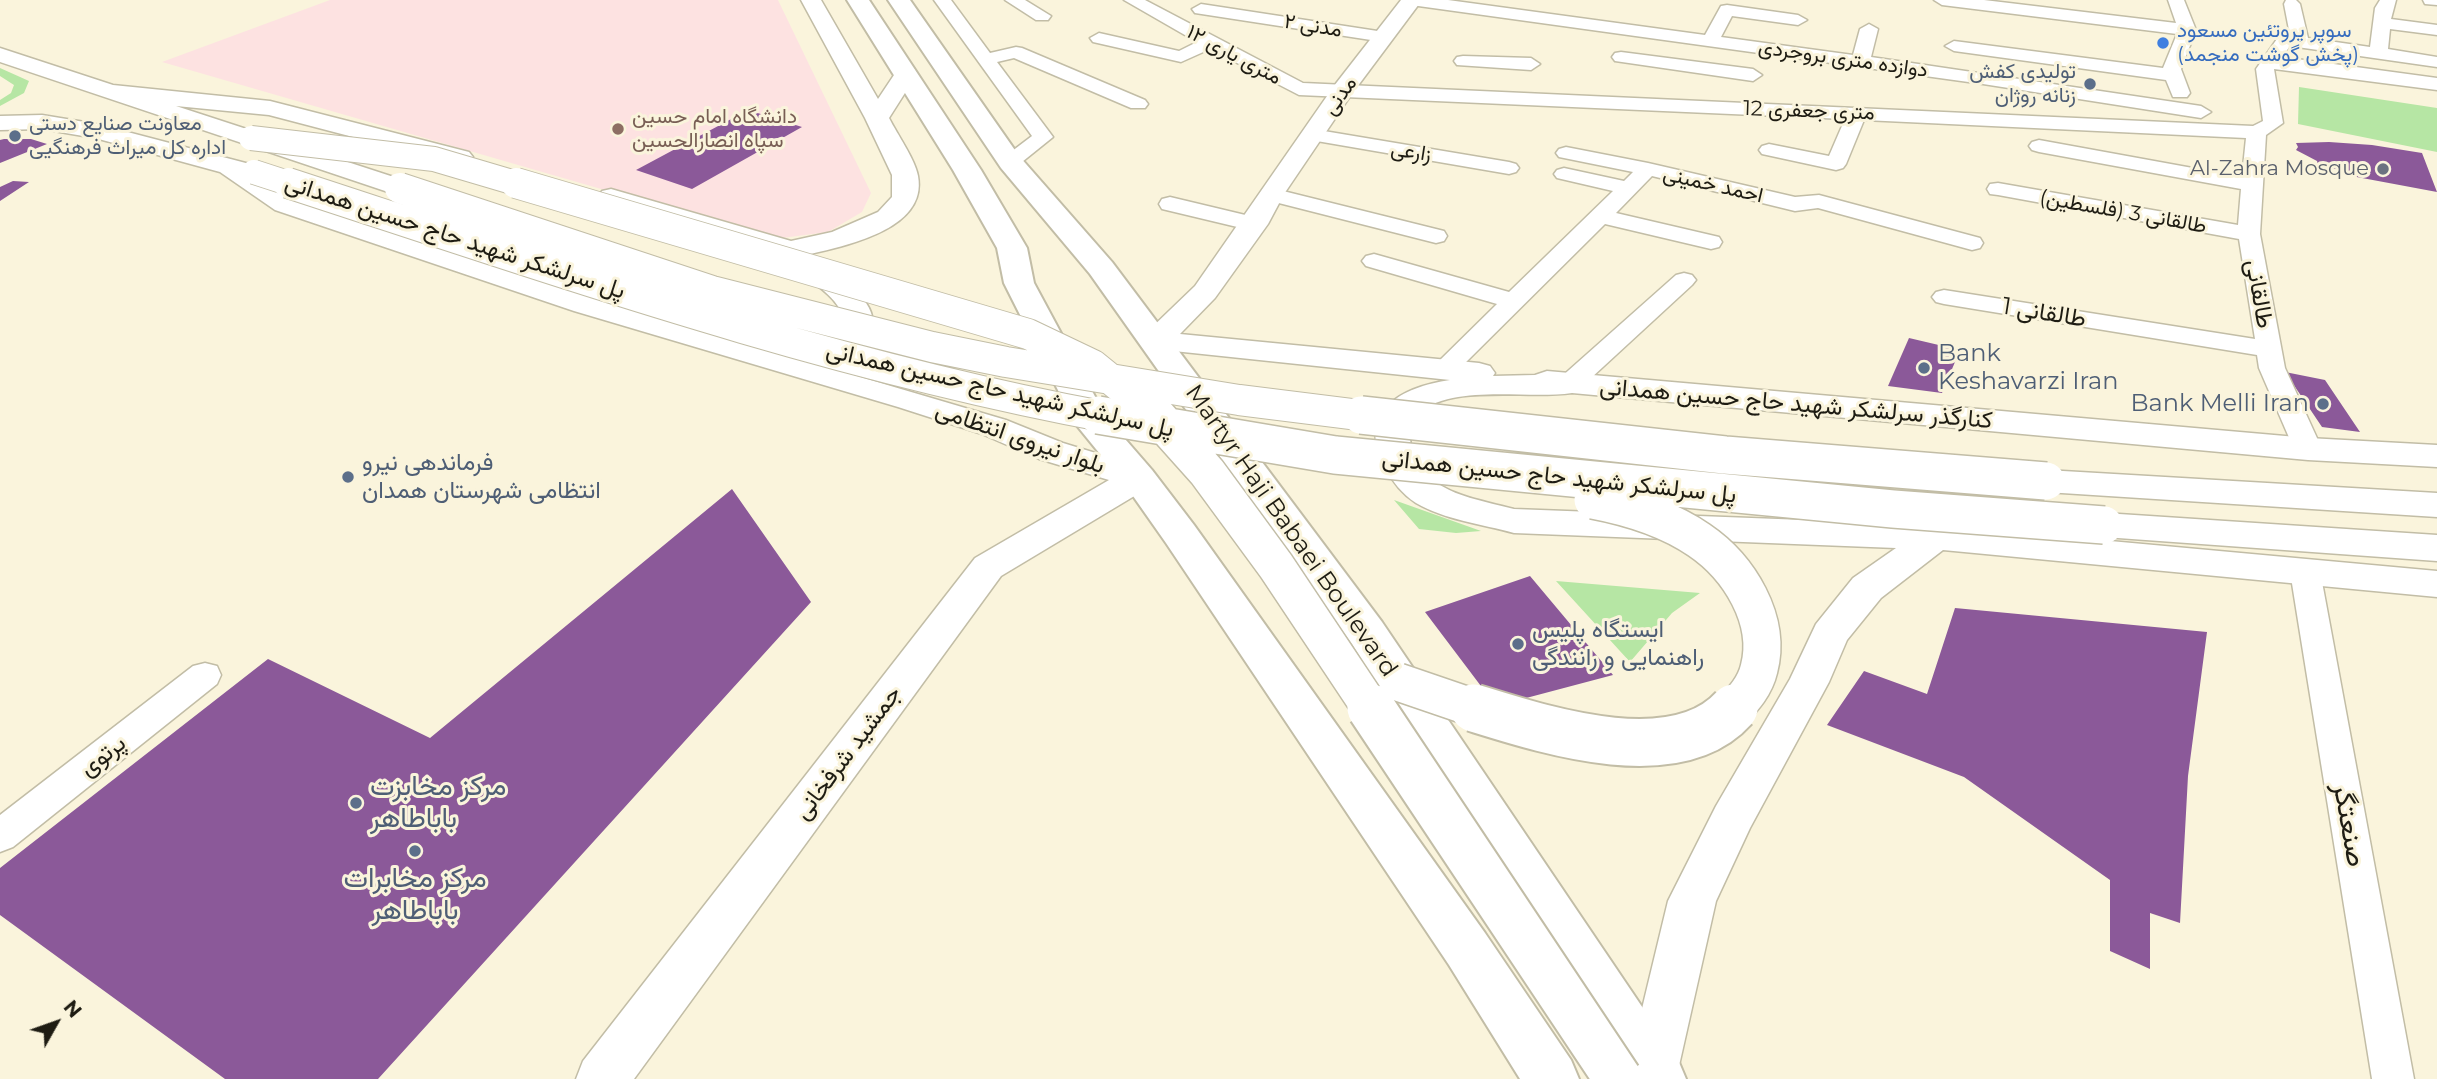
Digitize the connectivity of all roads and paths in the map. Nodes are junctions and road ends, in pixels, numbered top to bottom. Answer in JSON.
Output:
{"nodes":[{"id":1,"x":811,"y":0,"type":"edge"},
{"id":2,"x":858,"y":0,"type":"edge"},
{"id":3,"x":1013,"y":0,"type":"edge"},
{"id":4,"x":1132,"y":0,"type":"edge"},
{"id":5,"x":1412,"y":0,"type":"edge"},
{"id":6,"x":1575,"y":0,"type":"edge"},
{"id":7,"x":1941,"y":0,"type":"edge"},
{"id":8,"x":2176,"y":0,"type":"edge"},
{"id":9,"x":2388,"y":0,"type":"edge"},
{"id":10,"x":2431,"y":0,"type":"edge"},
{"id":11,"x":2437,"y":0,"type":"edge"},
{"id":12,"x":927,"y":4,"type":"edge"},
{"id":13,"x":2292,"y":4,"type":"dead end"},
{"id":14,"x":1722,"y":6,"type":"edge"},
{"id":15,"x":1201,"y":9,"type":"dead end"},
{"id":16,"x":1042,"y":16,"type":"dead end"},
{"id":17,"x":1798,"y":20,"type":"dead end"},
{"id":18,"x":1572,"y":22,"type":"junction"},
{"id":19,"x":2382,"y":23,"type":"junction"},
{"id":20,"x":1868,"y":29,"type":"dead end"},
{"id":21,"x":2187,"y":30,"type":"junction"},
{"id":22,"x":2437,"y":30,"type":"edge"},
{"id":23,"x":1384,"y":37,"type":"junction"},
{"id":24,"x":1099,"y":38,"type":"dead end"},
{"id":25,"x":1705,"y":40,"type":"junction"},
{"id":26,"x":1210,"y":42,"type":"junction"},
{"id":27,"x":2300,"y":42,"type":"junction"},
{"id":28,"x":929,"y":44,"type":"junction"},
{"id":29,"x":1954,"y":46,"type":"dead end"},
{"id":30,"x":890,"y":50,"type":"junction"},
{"id":31,"x":2378,"y":54,"type":"junction"},
{"id":32,"x":0,"y":55,"type":"edge"},
{"id":33,"x":1621,"y":57,"type":"dead end"},
{"id":34,"x":986,"y":59,"type":"junction"},
{"id":35,"x":1463,"y":61,"type":"dead end"},
{"id":36,"x":1861,"y":61,"type":"junction"},
{"id":37,"x":2270,"y":61,"type":"junction"},
{"id":38,"x":2437,"y":62,"type":"edge"},
{"id":39,"x":1688,"y":66,"type":"junction"},
{"id":40,"x":906,"y":74,"type":"junction"},
{"id":41,"x":1754,"y":75,"type":"dead end"},
{"id":42,"x":2174,"y":75,"type":"junction"},
{"id":43,"x":2437,"y":84,"type":"edge"},
{"id":44,"x":1342,"y":91,"type":"junction"},
{"id":45,"x":113,"y":92,"type":"junction"},
{"id":46,"x":1535,"y":100,"type":"junction"},
{"id":47,"x":1138,"y":104,"type":"dead end"},
{"id":48,"x":1682,"y":106,"type":"junction"},
{"id":49,"x":2186,"y":110,"type":"junction"},
{"id":50,"x":1857,"y":113,"type":"junction"},
{"id":51,"x":877,"y":118,"type":"junction"},
{"id":52,"x":0,"y":123,"type":"edge"},
{"id":53,"x":1668,"y":125,"type":"dead end"},
{"id":54,"x":2265,"y":127,"type":"junction"},
{"id":55,"x":1312,"y":135,"type":"junction"},
{"id":56,"x":251,"y":138,"type":"junction"},
{"id":57,"x":2039,"y":146,"type":"dead end"},
{"id":58,"x":1769,"y":150,"type":"dead end"},
{"id":59,"x":1010,"y":162,"type":"junction"},
{"id":60,"x":1509,"y":168,"type":"dead end"},
{"id":61,"x":241,"y":169,"type":"junction"},
{"id":62,"x":1648,"y":169,"type":"junction"},
{"id":63,"x":2252,"y":185,"type":"junction"},
{"id":64,"x":400,"y":188,"type":"joint"},
{"id":65,"x":1626,"y":188,"type":"junction"},
{"id":66,"x":1998,"y":189,"type":"dead end"},
{"id":67,"x":1270,"y":194,"type":"junction"},
{"id":68,"x":1170,"y":204,"type":"dead end"},
{"id":69,"x":1600,"y":216,"type":"junction"},
{"id":70,"x":1254,"y":224,"type":"junction"},
{"id":71,"x":2249,"y":234,"type":"junction"},
{"id":72,"x":1436,"y":236,"type":"dead end"},
{"id":73,"x":1711,"y":242,"type":"dead end"},
{"id":74,"x":1972,"y":243,"type":"dead end"},
{"id":75,"x":790,"y":250,"type":"junction"},
{"id":76,"x":1374,"y":261,"type":"dead end"},
{"id":77,"x":1684,"y":280,"type":"dead end"},
{"id":78,"x":1944,"y":297,"type":"dead end"},
{"id":79,"x":1513,"y":302,"type":"junction"},
{"id":80,"x":1156,"y":341,"type":"junction"},
{"id":81,"x":2269,"y":349,"type":"junction"},
{"id":82,"x":793,"y":366,"type":"junction"},
{"id":83,"x":1445,"y":369,"type":"junction"},
{"id":84,"x":1569,"y":383,"type":"junction"},
{"id":85,"x":2200,"y":440,"type":"junction"},
{"id":86,"x":2308,"y":449,"type":"junction"},
{"id":87,"x":2437,"y":456,"type":"edge"},
{"id":88,"x":1425,"y":465,"type":"junction"},
{"id":89,"x":1139,"y":478,"type":"junction"},
{"id":90,"x":2046,"y":481,"type":"joint"},
{"id":91,"x":2437,"y":483,"type":"edge"},
{"id":92,"x":2437,"y":505,"type":"edge"},
{"id":93,"x":2104,"y":525,"type":"joint"},
{"id":94,"x":1936,"y":537,"type":"junction"},
{"id":95,"x":2437,"y":548,"type":"edge"},
{"id":96,"x":2305,"y":571,"type":"junction"},
{"id":97,"x":2426,"y":578,"type":"edge"},
{"id":98,"x":205,"y":675,"type":"dead end"},
{"id":99,"x":1398,"y":682,"type":"junction"},
{"id":100,"x":0,"y":836,"type":"edge"},
{"id":101,"x":1643,"y":1076,"type":"edge"},
{"id":102,"x":603,"y":1079,"type":"edge"},
{"id":103,"x":1551,"y":1079,"type":"edge"},
{"id":104,"x":2393,"y":1079,"type":"edge"}],
"edges":[{"from":1,"to":51,"type":"main road"},
{"from":2,"to":30,"type":"highway"},
{"from":3,"to":16,"type":"street"},
{"from":4,"to":26,"type":"street","name":"۱۲ متری یاری"},
{"from":5,"to":18,"type":"street","name":"دوازده متری بروجردی"},
{"from":5,"to":23,"type":"main road","name":"مدنی"},
{"from":6,"to":18,"type":"street"},
{"from":7,"to":21,"type":"street"},
{"from":8,"to":21,"type":"street"},
{"from":9,"to":19,"type":"street"},
{"from":10,"to":11,"type":"street"},
{"from":12,"to":28,"type":"highway","name":"Martyr Haji Babaei Boulevard"},
{"from":12,"to":34,"type":"street"},
{"from":13,"to":27,"type":"street"},
{"from":14,"to":17,"type":"street"},
{"from":14,"to":25,"type":"street"},
{"from":15,"to":23,"type":"street","name":"مدنی ۲"},
{"from":18,"to":25,"type":"street","name":"دوازده متری بروجردی"},
{"from":19,"to":22,"type":"street"},
{"from":19,"to":31,"type":"street"},
{"from":20,"to":36,"type":"street"},
{"from":21,"to":42,"type":"street"},
{"from":23,"to":44,"type":"main road","name":"مدنی"},
{"from":24,"to":26,"type":"street"},
{"from":25,"to":36,"type":"street","name":"دوازده متری بروجردی"},
{"from":25,"to":39,"type":"street"},
{"from":26,"to":44,"type":"street","name":"۱۲ متری یاری"},
{"from":27,"to":31,"type":"street"},
{"from":27,"to":37,"type":"street"},
{"from":28,"to":30,"type":"highway"},
{"from":28,"to":59,"type":"highway","name":"Martyr Haji Babaei Boulevard"},
{"from":29,"to":42,"type":"street"},
{"from":30,"to":40,"type":"highway"},
{"from":31,"to":38,"type":"street"},
{"from":32,"to":45,"type":"main road"},
{"from":33,"to":39,"type":"street"},
{"from":34,"to":47,"type":"street"},
{"from":34,"to":59,"type":"street"},
{"from":35,"to":46,"type":"street"},
{"from":36,"to":49,"type":"street","name":"دوازده متری بروجردی"},
{"from":37,"to":43,"type":"street"},
{"from":37,"to":54,"type":"street","name":"طالقانی"},
{"from":39,"to":41,"type":"street"},
{"from":40,"to":51,"type":"main road"},
{"from":40,"to":89,"type":"highway"},
{"from":42,"to":49,"type":"street"},
{"from":44,"to":46,"type":"street","name":"12 متری جعفری"},
{"from":44,"to":55,"type":"main road","name":"مدنی"},
{"from":45,"to":56,"type":"main road"},
{"from":45,"to":75,"type":"main road"},
{"from":46,"to":48,"type":"street","name":"12 متری جعفری"},
{"from":48,"to":50,"type":"street","name":"12 متری جعفری"},
{"from":48,"to":53,"type":"street"},
{"from":49,"to":54,"type":"street","name":"دوازده متری بروجردی"},
{"from":50,"to":54,"type":"street","name":"12 متری جعفری"},
{"from":50,"to":58,"type":"street"},
{"from":51,"to":75,"type":"main road"},
{"from":52,"to":61,"type":"main road","name":"پل سرلشکر شهید حاج حسین همدانی"},
{"from":54,"to":63,"type":"street","name":"طالقانی"},
{"from":55,"to":60,"type":"street","name":"زارعی"},
{"from":55,"to":67,"type":"main road","name":"مدنی"},
{"from":56,"to":64,"type":"main road"},
{"from":56,"to":101,"type":"main road","bridge":true},
{"from":57,"to":63,"type":"street"},
{"from":59,"to":80,"type":"highway","name":"Martyr Haji Babaei Boulevard"},
{"from":61,"to":82,"type":"main road","name":"بلوار نیروی انتظامی"},
{"from":61,"to":88,"type":"main road","name":"پل سرلشکر شهید حاج حسین همدانی","bridge":true},
{"from":62,"to":65,"type":"street","name":"احمد خمینی"},
{"from":62,"to":65,"type":"street"},
{"from":62,"to":74,"type":"street","name":"احمد خمینی"},
{"from":63,"to":71,"type":"street","name":"طالقانی"},
{"from":64,"to":90,"type":"main road","name":"پل سرلشکر شهید حاج حسین همدانی","bridge":true},
{"from":65,"to":69,"type":"street","name":"احمد خمینی"},
{"from":66,"to":71,"type":"street","name":"طالقانی 3 (فلسطین)"},
{"from":67,"to":70,"type":"main road","name":"مدنی"},
{"from":67,"to":72,"type":"street"},
{"from":68,"to":70,"type":"street"},
{"from":69,"to":73,"type":"street"},
{"from":69,"to":79,"type":"street","name":"احمد خمینی"},
{"from":70,"to":80,"type":"main road","name":"مدنی"},
{"from":71,"to":81,"type":"street","name":"طالقانی"},
{"from":75,"to":82,"type":"main road"},
{"from":76,"to":79,"type":"street"},
{"from":77,"to":84,"type":"street"},
{"from":78,"to":81,"type":"street","name":"طالقانی 1"},
{"from":79,"to":83,"type":"street","name":"احمد خمینی"},
{"from":80,"to":83,"type":"main road","name":"کنارگذر سرلشکر شهید حاج حسین همدانی"},
{"from":80,"to":99,"type":"highway","name":"Martyr Haji Babaei Boulevard"},
{"from":81,"to":86,"type":"street","name":"طالقانی"},
{"from":82,"to":89,"type":"main road","name":"بلوار نیروی انتظامی"},
{"from":83,"to":84,"type":"main road","name":"کنارگذر سرلشکر شهید حاج حسین همدانی"},
{"from":84,"to":85,"type":"main road","name":"کنارگذر سرلشکر شهید حاج حسین همدانی"},
{"from":84,"to":94,"type":"main road"},
{"from":85,"to":86,"type":"main road","name":"کنارگذر سرلشکر شهید حاج حسین همدانی"},
{"from":85,"to":91,"type":"main road"},
{"from":86,"to":87,"type":"main road","name":"کنارگذر سرلشکر شهید حاج حسین همدانی"},
{"from":88,"to":93,"type":"main road","name":"پل سرلشکر شهید حاج حسین همدانی","bridge":true},
{"from":88,"to":99,"type":"main road","bridge":true},
{"from":89,"to":102,"type":"main road","name":"جمشید شرفخانی"},
{"from":89,"to":103,"type":"highway"},
{"from":90,"to":92,"type":"main road"},
{"from":93,"to":95,"type":"main road"},
{"from":94,"to":96,"type":"main road"},
{"from":94,"to":101,"type":"main road"},
{"from":96,"to":97,"type":"main road"},
{"from":96,"to":104,"type":"street","name":"صنعتگر"},
{"from":98,"to":100,"type":"street","name":"پرتوی"},
{"from":99,"to":101,"type":"highway","name":"Martyr Haji Babaei Boulevard"}]}
